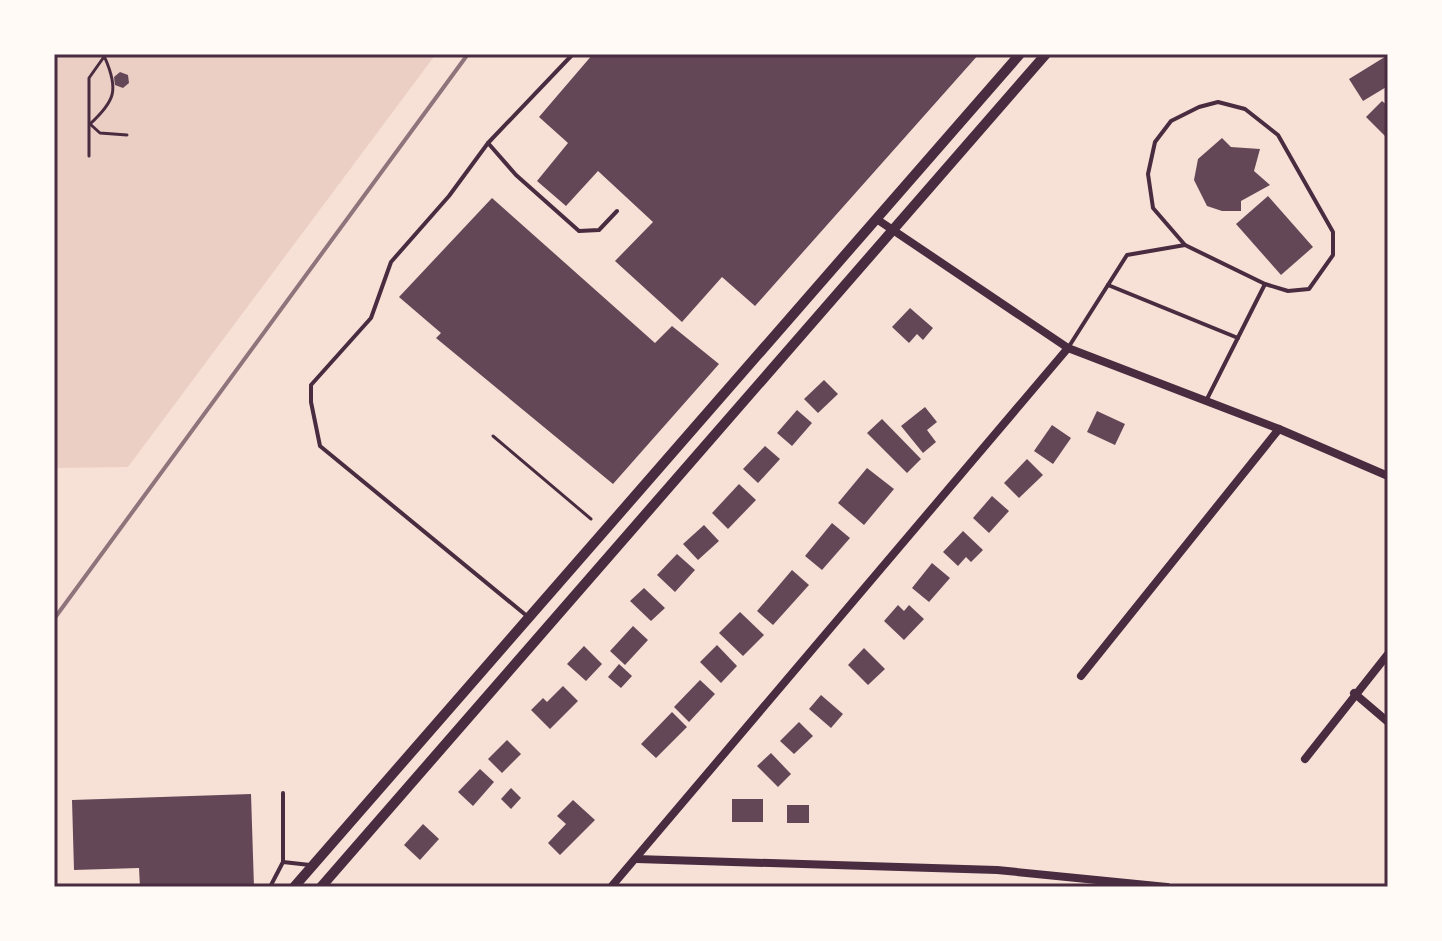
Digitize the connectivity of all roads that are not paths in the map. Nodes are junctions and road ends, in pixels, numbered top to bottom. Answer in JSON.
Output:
{"nodes":[{"id":1,"x":573,"y":54,"type":"edge"},
{"id":2,"x":1020,"y":54,"type":"edge"},
{"id":3,"x":1046,"y":54,"type":"edge"},
{"id":4,"x":488,"y":143,"type":"junction"},
{"id":5,"x":617,"y":211,"type":"dead end"},
{"id":6,"x":878,"y":220,"type":"junction"},
{"id":7,"x":894,"y":232,"type":"junction"},
{"id":8,"x":1185,"y":245,"type":"junction"},
{"id":9,"x":1265,"y":284,"type":"junction"},
{"id":10,"x":1108,"y":285,"type":"junction"},
{"id":11,"x":1238,"y":338,"type":"junction"},
{"id":12,"x":1068,"y":348,"type":"junction"},
{"id":13,"x":1206,"y":401,"type":"junction"},
{"id":14,"x":1279,"y":429,"type":"junction"},
{"id":15,"x":1388,"y":476,"type":"edge"},
{"id":16,"x":529,"y":617,"type":"junction"},
{"id":17,"x":545,"y":628,"type":"junction"},
{"id":18,"x":1388,"y":654,"type":"edge"},
{"id":19,"x":1081,"y":676,"type":"dead end"},
{"id":20,"x":1354,"y":693,"type":"junction"},
{"id":21,"x":1388,"y":722,"type":"edge"},
{"id":22,"x":1305,"y":759,"type":"dead end"},
{"id":23,"x":283,"y":793,"type":"dead end"},
{"id":24,"x":636,"y":859,"type":"junction"},
{"id":25,"x":283,"y":862,"type":"junction"},
{"id":26,"x":313,"y":866,"type":"junction"},
{"id":27,"x":331,"y":876,"type":"junction"},
{"id":28,"x":270,"y":887,"type":"edge"},
{"id":29,"x":294,"y":887,"type":"edge"},
{"id":30,"x":321,"y":887,"type":"edge"},
{"id":31,"x":611,"y":887,"type":"edge"},
{"id":32,"x":1167,"y":887,"type":"edge"}],
"edges":[{"from":1,"to":4,"type":"lane"},
{"from":2,"to":6,"type":"street"},
{"from":3,"to":7,"type":"street"},
{"from":4,"to":5,"type":"lane"},
{"from":4,"to":16,"type":"lane"},
{"from":6,"to":7,"type":"street"},
{"from":6,"to":16,"type":"street"},
{"from":7,"to":12,"type":"street"},
{"from":7,"to":17,"type":"street"},
{"from":8,"to":9,"type":"lane"},
{"from":8,"to":9,"type":"lane"},
{"from":8,"to":10,"type":"lane"},
{"from":9,"to":11,"type":"lane"},
{"from":10,"to":11,"type":"lane"},
{"from":10,"to":12,"type":"lane"},
{"from":11,"to":13,"type":"lane"},
{"from":12,"to":13,"type":"street"},
{"from":12,"to":24,"type":"street"},
{"from":13,"to":14,"type":"street"},
{"from":14,"to":15,"type":"street"},
{"from":14,"to":19,"type":"street"},
{"from":16,"to":17,"type":"street"},
{"from":16,"to":26,"type":"street"},
{"from":17,"to":27,"type":"street"},
{"from":18,"to":20,"type":"street"},
{"from":20,"to":21,"type":"street"},
{"from":20,"to":22,"type":"street"},
{"from":23,"to":25,"type":"lane"},
{"from":24,"to":31,"type":"street"},
{"from":24,"to":32,"type":"street"},
{"from":25,"to":26,"type":"lane"},
{"from":25,"to":28,"type":"lane"},
{"from":26,"to":27,"type":"street"},
{"from":26,"to":29,"type":"street"},
{"from":27,"to":30,"type":"street"}]}
